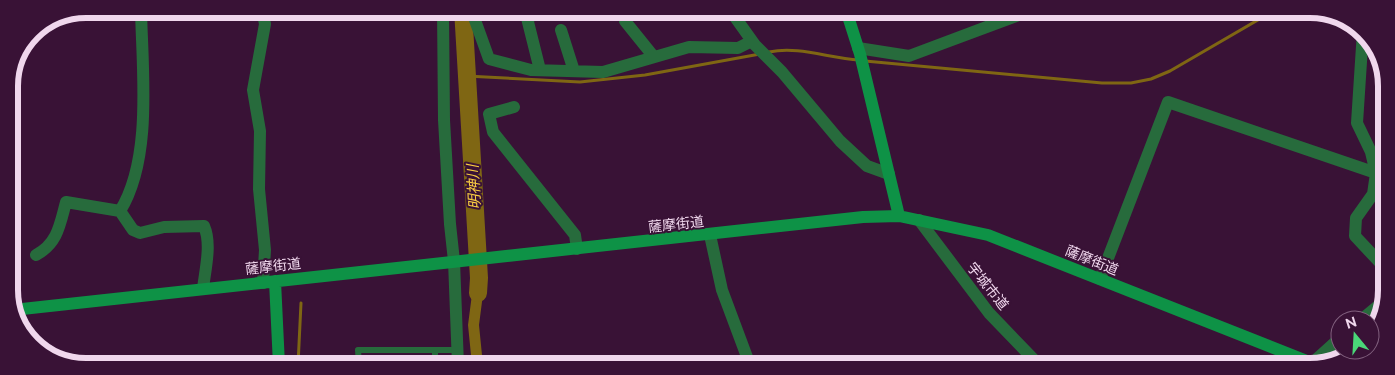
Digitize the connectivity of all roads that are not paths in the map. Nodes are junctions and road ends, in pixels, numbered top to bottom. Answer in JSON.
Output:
{"nodes":[{"id":1,"x":141,"y":18,"type":"edge"},
{"id":2,"x":264,"y":18,"type":"edge"},
{"id":3,"x":443,"y":18,"type":"edge"},
{"id":4,"x":474,"y":18,"type":"edge"},
{"id":5,"x":527,"y":18,"type":"edge"},
{"id":6,"x":736,"y":18,"type":"edge"},
{"id":7,"x":849,"y":18,"type":"edge"},
{"id":8,"x":1011,"y":18,"type":"edge"},
{"id":9,"x":624,"y":21,"type":"dead end"},
{"id":10,"x":561,"y":30,"type":"dead end"},
{"id":11,"x":754,"y":43,"type":"junction"},
{"id":12,"x":1362,"y":43,"type":"edge"},
{"id":13,"x":859,"y":51,"type":"junction"},
{"id":14,"x":654,"y":57,"type":"junction"},
{"id":15,"x":540,"y":70,"type":"junction"},
{"id":16,"x":574,"y":71,"type":"junction"},
{"id":17,"x":514,"y":107,"type":"dead end"},
{"id":18,"x":1376,"y":173,"type":"junction"},
{"id":19,"x":889,"y":174,"type":"junction"},
{"id":20,"x":120,"y":210,"type":"junction"},
{"id":21,"x":899,"y":216,"type":"junction"},
{"id":22,"x":919,"y":220,"type":"junction"},
{"id":23,"x":710,"y":235,"type":"junction"},
{"id":24,"x":577,"y":249,"type":"junction"},
{"id":25,"x":36,"y":255,"type":"dead end"},
{"id":26,"x":456,"y":261,"type":"junction"},
{"id":27,"x":1378,"y":261,"type":"edge"},
{"id":28,"x":1100,"y":279,"type":"junction"},
{"id":29,"x":269,"y":282,"type":"junction"},
{"id":30,"x":203,"y":288,"type":"junction"},
{"id":31,"x":21,"y":309,"type":"edge"},
{"id":32,"x":435,"y":350,"type":"junction"},
{"id":33,"x":456,"y":350,"type":"junction"},
{"id":34,"x":747,"y":357,"type":"edge"},
{"id":35,"x":1032,"y":357,"type":"edge"},
{"id":36,"x":1293,"y":357,"type":"edge"},
{"id":37,"x":278,"y":358,"type":"edge"},
{"id":38,"x":359,"y":358,"type":"edge"},
{"id":39,"x":435,"y":358,"type":"edge"},
{"id":40,"x":457,"y":358,"type":"edge"}],
"edges":[{"from":1,"to":20,"type":"street"},
{"from":2,"to":29,"type":"street"},
{"from":3,"to":26,"type":"street"},
{"from":4,"to":15,"type":"street"},
{"from":5,"to":15,"type":"street"},
{"from":6,"to":11,"type":"street"},
{"from":7,"to":13,"type":"street"},
{"from":8,"to":13,"type":"street"},
{"from":9,"to":14,"type":"street"},
{"from":10,"to":16,"type":"street"},
{"from":11,"to":14,"type":"street"},
{"from":11,"to":19,"type":"street"},
{"from":12,"to":18,"type":"street"},
{"from":13,"to":19,"type":"street"},
{"from":14,"to":16,"type":"street"},
{"from":15,"to":16,"type":"street"},
{"from":17,"to":24,"type":"street"},
{"from":18,"to":27,"type":"street"},
{"from":18,"to":28,"type":"street"},
{"from":19,"to":21,"type":"street"},
{"from":20,"to":25,"type":"street"},
{"from":20,"to":30,"type":"street"},
{"from":21,"to":22,"type":"street","name":"薩摩街道"},
{"from":21,"to":23,"type":"street","name":"薩摩街道"},
{"from":22,"to":28,"type":"street","name":"薩摩街道"},
{"from":22,"to":35,"type":"street","name":"宇城市道"},
{"from":23,"to":24,"type":"street","name":"薩摩街道"},
{"from":23,"to":34,"type":"street"},
{"from":24,"to":26,"type":"street","name":"薩摩街道"},
{"from":26,"to":29,"type":"street","name":"薩摩街道"},
{"from":26,"to":33,"type":"street"},
{"from":28,"to":36,"type":"street","name":"薩摩街道"},
{"from":29,"to":30,"type":"street","name":"薩摩街道"},
{"from":29,"to":37,"type":"street"},
{"from":30,"to":31,"type":"street","name":"薩摩街道"},
{"from":32,"to":33,"type":"lane"},
{"from":32,"to":38,"type":"lane"},
{"from":32,"to":39,"type":"lane"},
{"from":33,"to":40,"type":"street"}]}
